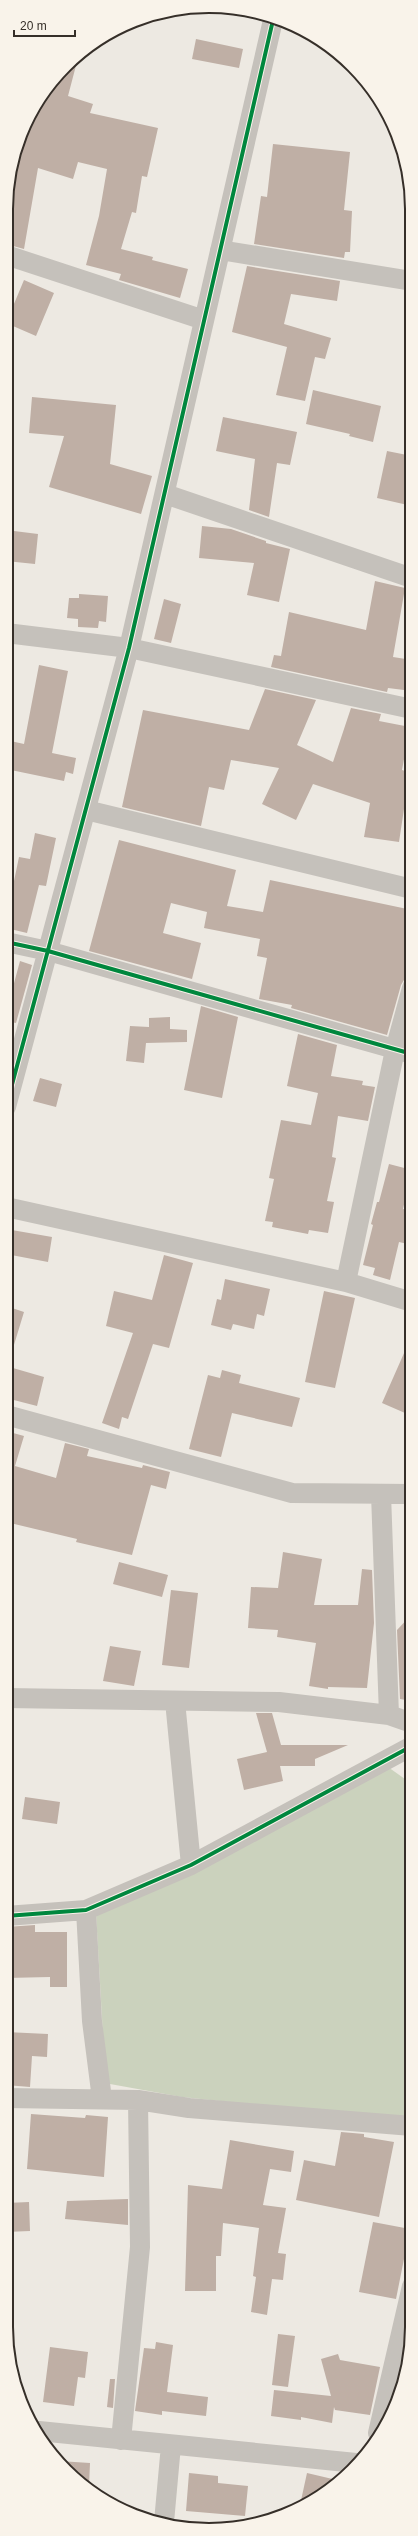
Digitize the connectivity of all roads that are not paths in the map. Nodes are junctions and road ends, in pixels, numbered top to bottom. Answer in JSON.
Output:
{"nodes":[{"id":1,"x":272,"y":23,"type":"edge"},
{"id":2,"x":220,"y":250,"type":"junction"},
{"id":3,"x":13,"y":257,"type":"edge"},
{"id":4,"x":405,"y":280,"type":"edge"},
{"id":5,"x":204,"y":320,"type":"junction"},
{"id":6,"x":165,"y":494,"type":"junction"},
{"id":7,"x":405,"y":576,"type":"edge"},
{"id":8,"x":13,"y":634,"type":"edge"},
{"id":9,"x":129,"y":648,"type":"junction"},
{"id":10,"x":405,"y":707,"type":"edge"},
{"id":11,"x":86,"y":810,"type":"junction"},
{"id":12,"x":405,"y":887,"type":"edge"},
{"id":13,"x":13,"y":944,"type":"edge"},
{"id":14,"x":48,"y":951,"type":"junction"},
{"id":15,"x":405,"y":1038,"type":"edge"},
{"id":16,"x":403,"y":1052,"type":"edge"},
{"id":17,"x":13,"y":1081,"type":"edge"},
{"id":18,"x":13,"y":1209,"type":"edge"},
{"id":19,"x":346,"y":1282,"type":"junction"},
{"id":20,"x":405,"y":1300,"type":"edge"},
{"id":21,"x":13,"y":1417,"type":"edge"},
{"id":22,"x":381,"y":1494,"type":"junction"},
{"id":23,"x":405,"y":1494,"type":"edge"},
{"id":24,"x":13,"y":1698,"type":"edge"},
{"id":25,"x":175,"y":1701,"type":"junction"},
{"id":26,"x":389,"y":1715,"type":"junction"},
{"id":27,"x":405,"y":1721,"type":"edge"},
{"id":28,"x":405,"y":1750,"type":"edge"},
{"id":29,"x":191,"y":1865,"type":"junction"},
{"id":30,"x":86,"y":1910,"type":"junction"},
{"id":31,"x":13,"y":1915,"type":"edge"},
{"id":32,"x":13,"y":2098,"type":"edge"},
{"id":33,"x":102,"y":2100,"type":"junction"},
{"id":34,"x":138,"y":2100,"type":"junction"},
{"id":35,"x":405,"y":2125,"type":"edge"},
{"id":36,"x":405,"y":2316,"type":"edge"},
{"id":37,"x":380,"y":2422,"type":"edge"},
{"id":38,"x":43,"y":2431,"type":"edge"},
{"id":39,"x":121,"y":2440,"type":"junction"},
{"id":40,"x":171,"y":2445,"type":"junction"},
{"id":41,"x":351,"y":2462,"type":"edge"},
{"id":42,"x":164,"y":2517,"type":"edge"}],
"edges":[{"from":1,"to":2,"type":"street"},
{"from":2,"to":4,"type":"street"},
{"from":2,"to":5,"type":"street"},
{"from":3,"to":5,"type":"street"},
{"from":5,"to":6,"type":"street"},
{"from":6,"to":7,"type":"street"},
{"from":6,"to":9,"type":"street"},
{"from":8,"to":9,"type":"street"},
{"from":9,"to":10,"type":"street"},
{"from":9,"to":11,"type":"street"},
{"from":11,"to":12,"type":"street"},
{"from":11,"to":14,"type":"street"},
{"from":13,"to":14,"type":"street"},
{"from":14,"to":16,"type":"street"},
{"from":14,"to":17,"type":"street"},
{"from":15,"to":16,"type":"street"},
{"from":16,"to":19,"type":"street"},
{"from":18,"to":19,"type":"street"},
{"from":19,"to":20,"type":"street"},
{"from":21,"to":22,"type":"street"},
{"from":22,"to":23,"type":"street"},
{"from":22,"to":26,"type":"street"},
{"from":24,"to":25,"type":"street"},
{"from":25,"to":26,"type":"street"},
{"from":25,"to":29,"type":"street"},
{"from":26,"to":27,"type":"street"},
{"from":28,"to":29,"type":"street"},
{"from":29,"to":30,"type":"street"},
{"from":30,"to":31,"type":"street"},
{"from":30,"to":33,"type":"street"},
{"from":32,"to":33,"type":"street"},
{"from":33,"to":34,"type":"street"},
{"from":34,"to":35,"type":"street"},
{"from":34,"to":39,"type":"street"},
{"from":36,"to":37,"type":"street"},
{"from":38,"to":39,"type":"street"},
{"from":39,"to":40,"type":"street"},
{"from":40,"to":41,"type":"street"},
{"from":40,"to":42,"type":"street"}]}
